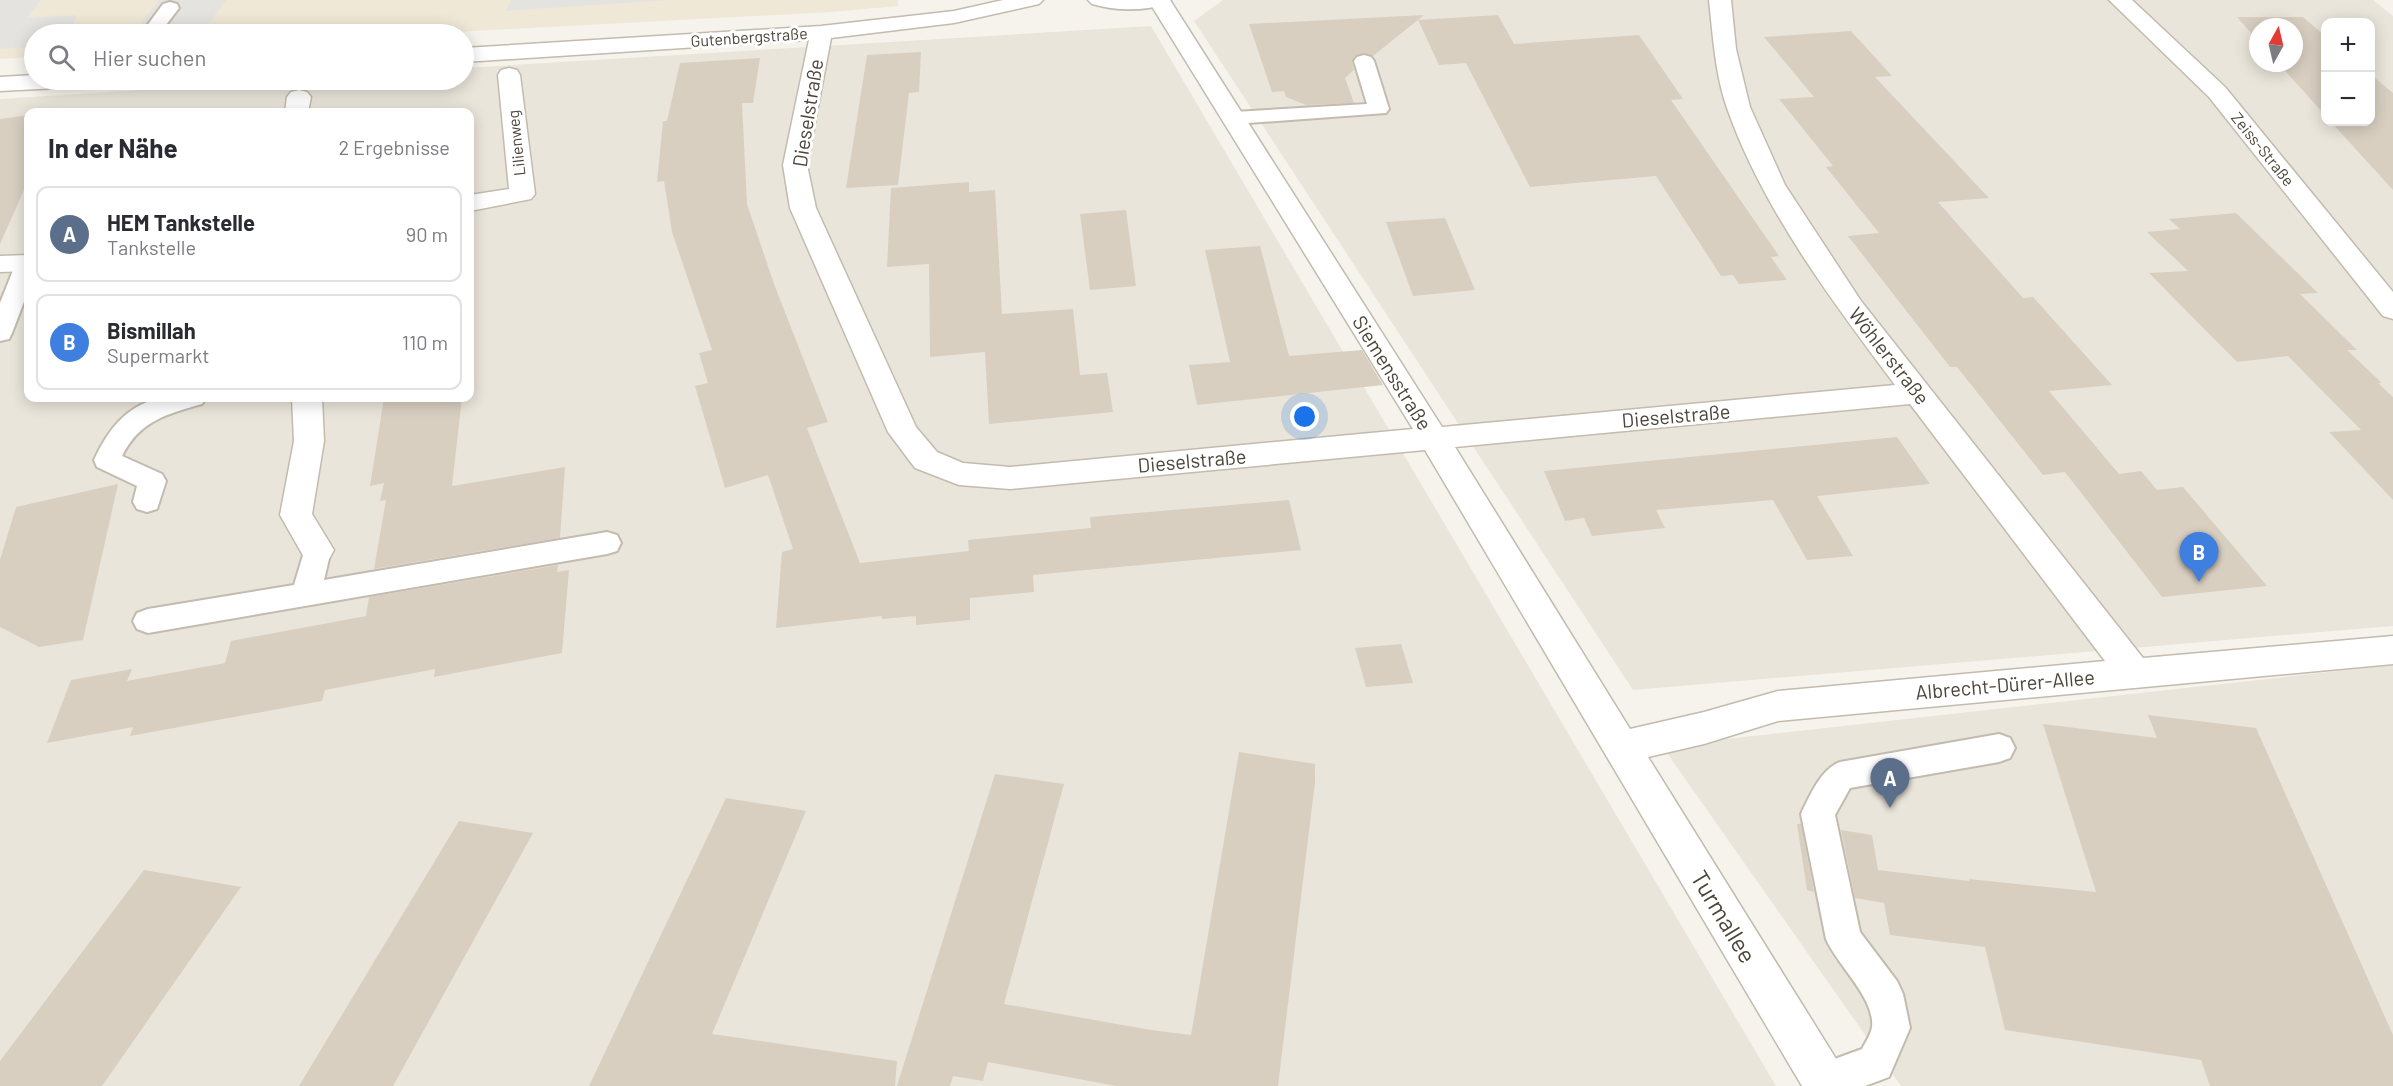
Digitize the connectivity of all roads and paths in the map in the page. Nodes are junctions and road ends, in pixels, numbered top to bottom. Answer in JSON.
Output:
{"nodes":[{"id":1,"x":1032,"y":0,"type":"edge"},
{"id":2,"x":1099,"y":0,"type":"edge"},
{"id":3,"x":1160,"y":0,"type":"edge"},
{"id":4,"x":1720,"y":0,"type":"edge"},
{"id":5,"x":2120,"y":0,"type":"edge"},
{"id":6,"x":170,"y":8,"type":"dead end"},
{"id":7,"x":158,"y":24,"type":"edge"},
{"id":8,"x":821,"y":33,"type":"junction"},
{"id":9,"x":474,"y":54,"type":"edge"},
{"id":10,"x":1364,"y":61,"type":"dead end"},
{"id":11,"x":509,"y":75,"type":"dead end"},
{"id":12,"x":24,"y":83,"type":"edge"},
{"id":13,"x":0,"y":84,"type":"edge"},
{"id":14,"x":1234,"y":118,"type":"junction"},
{"id":15,"x":474,"y":202,"type":"edge"},
{"id":16,"x":24,"y":263,"type":"edge"},
{"id":17,"x":0,"y":264,"type":"edge"},
{"id":18,"x":24,"y":273,"type":"edge"},
{"id":19,"x":2393,"y":310,"type":"edge"},
{"id":20,"x":0,"y":333,"type":"edge"},
{"id":21,"x":1918,"y":393,"type":"junction"},
{"id":22,"x":171,"y":402,"type":"edge"},
{"id":23,"x":308,"y":402,"type":"edge"},
{"id":24,"x":1434,"y":439,"type":"junction"},
{"id":25,"x":147,"y":502,"type":"dead end"},
{"id":26,"x":607,"y":543,"type":"dead end"},
{"id":27,"x":317,"y":550,"type":"joint"},
{"id":28,"x":306,"y":594,"type":"junction"},
{"id":29,"x":148,"y":621,"type":"dead end"},
{"id":30,"x":2393,"y":650,"type":"edge"},
{"id":31,"x":2133,"y":674,"type":"junction"},
{"id":32,"x":1621,"y":747,"type":"junction"},
{"id":33,"x":1999,"y":748,"type":"dead end"},
{"id":34,"x":1821,"y":1085,"type":"edge"}],
"edges":[{"from":1,"to":8,"type":"street","name":"Gutenbergstraße"},
{"from":2,"to":3,"type":"street"},
{"from":3,"to":14,"type":"street","name":"Siemensstraße"},
{"from":4,"to":21,"type":"street","name":"Wöhlerstraße"},
{"from":5,"to":19,"type":"street","name":"Zeiss-Straße"},
{"from":6,"to":7,"type":"lane"},
{"from":8,"to":9,"type":"street","name":"Gutenbergstraße"},
{"from":8,"to":24,"type":"street","name":"Dieselstraße"},
{"from":10,"to":14,"type":"lane"},
{"from":11,"to":15,"type":"street","name":"Lilienweg"},
{"from":12,"to":13,"type":"street"},
{"from":14,"to":24,"type":"street","name":"Siemensstraße"},
{"from":16,"to":17,"type":"street"},
{"from":18,"to":20,"type":"lane"},
{"from":21,"to":24,"type":"street","name":"Dieselstraße"},
{"from":21,"to":31,"type":"street","name":"Wöhlerstraße"},
{"from":22,"to":25,"type":"lane"},
{"from":23,"to":27,"type":"street"},
{"from":24,"to":32,"type":"street","name":"Siemensstraße"},
{"from":26,"to":28,"type":"lane"},
{"from":27,"to":28,"type":"lane"},
{"from":28,"to":29,"type":"lane"},
{"from":30,"to":31,"type":"street","name":"Albrecht-Dürer-Allee"},
{"from":31,"to":32,"type":"street","name":"Albrecht-Dürer-Allee"},
{"from":32,"to":34,"type":"street","name":"Turmallee"},
{"from":33,"to":34,"type":"lane"}]}
